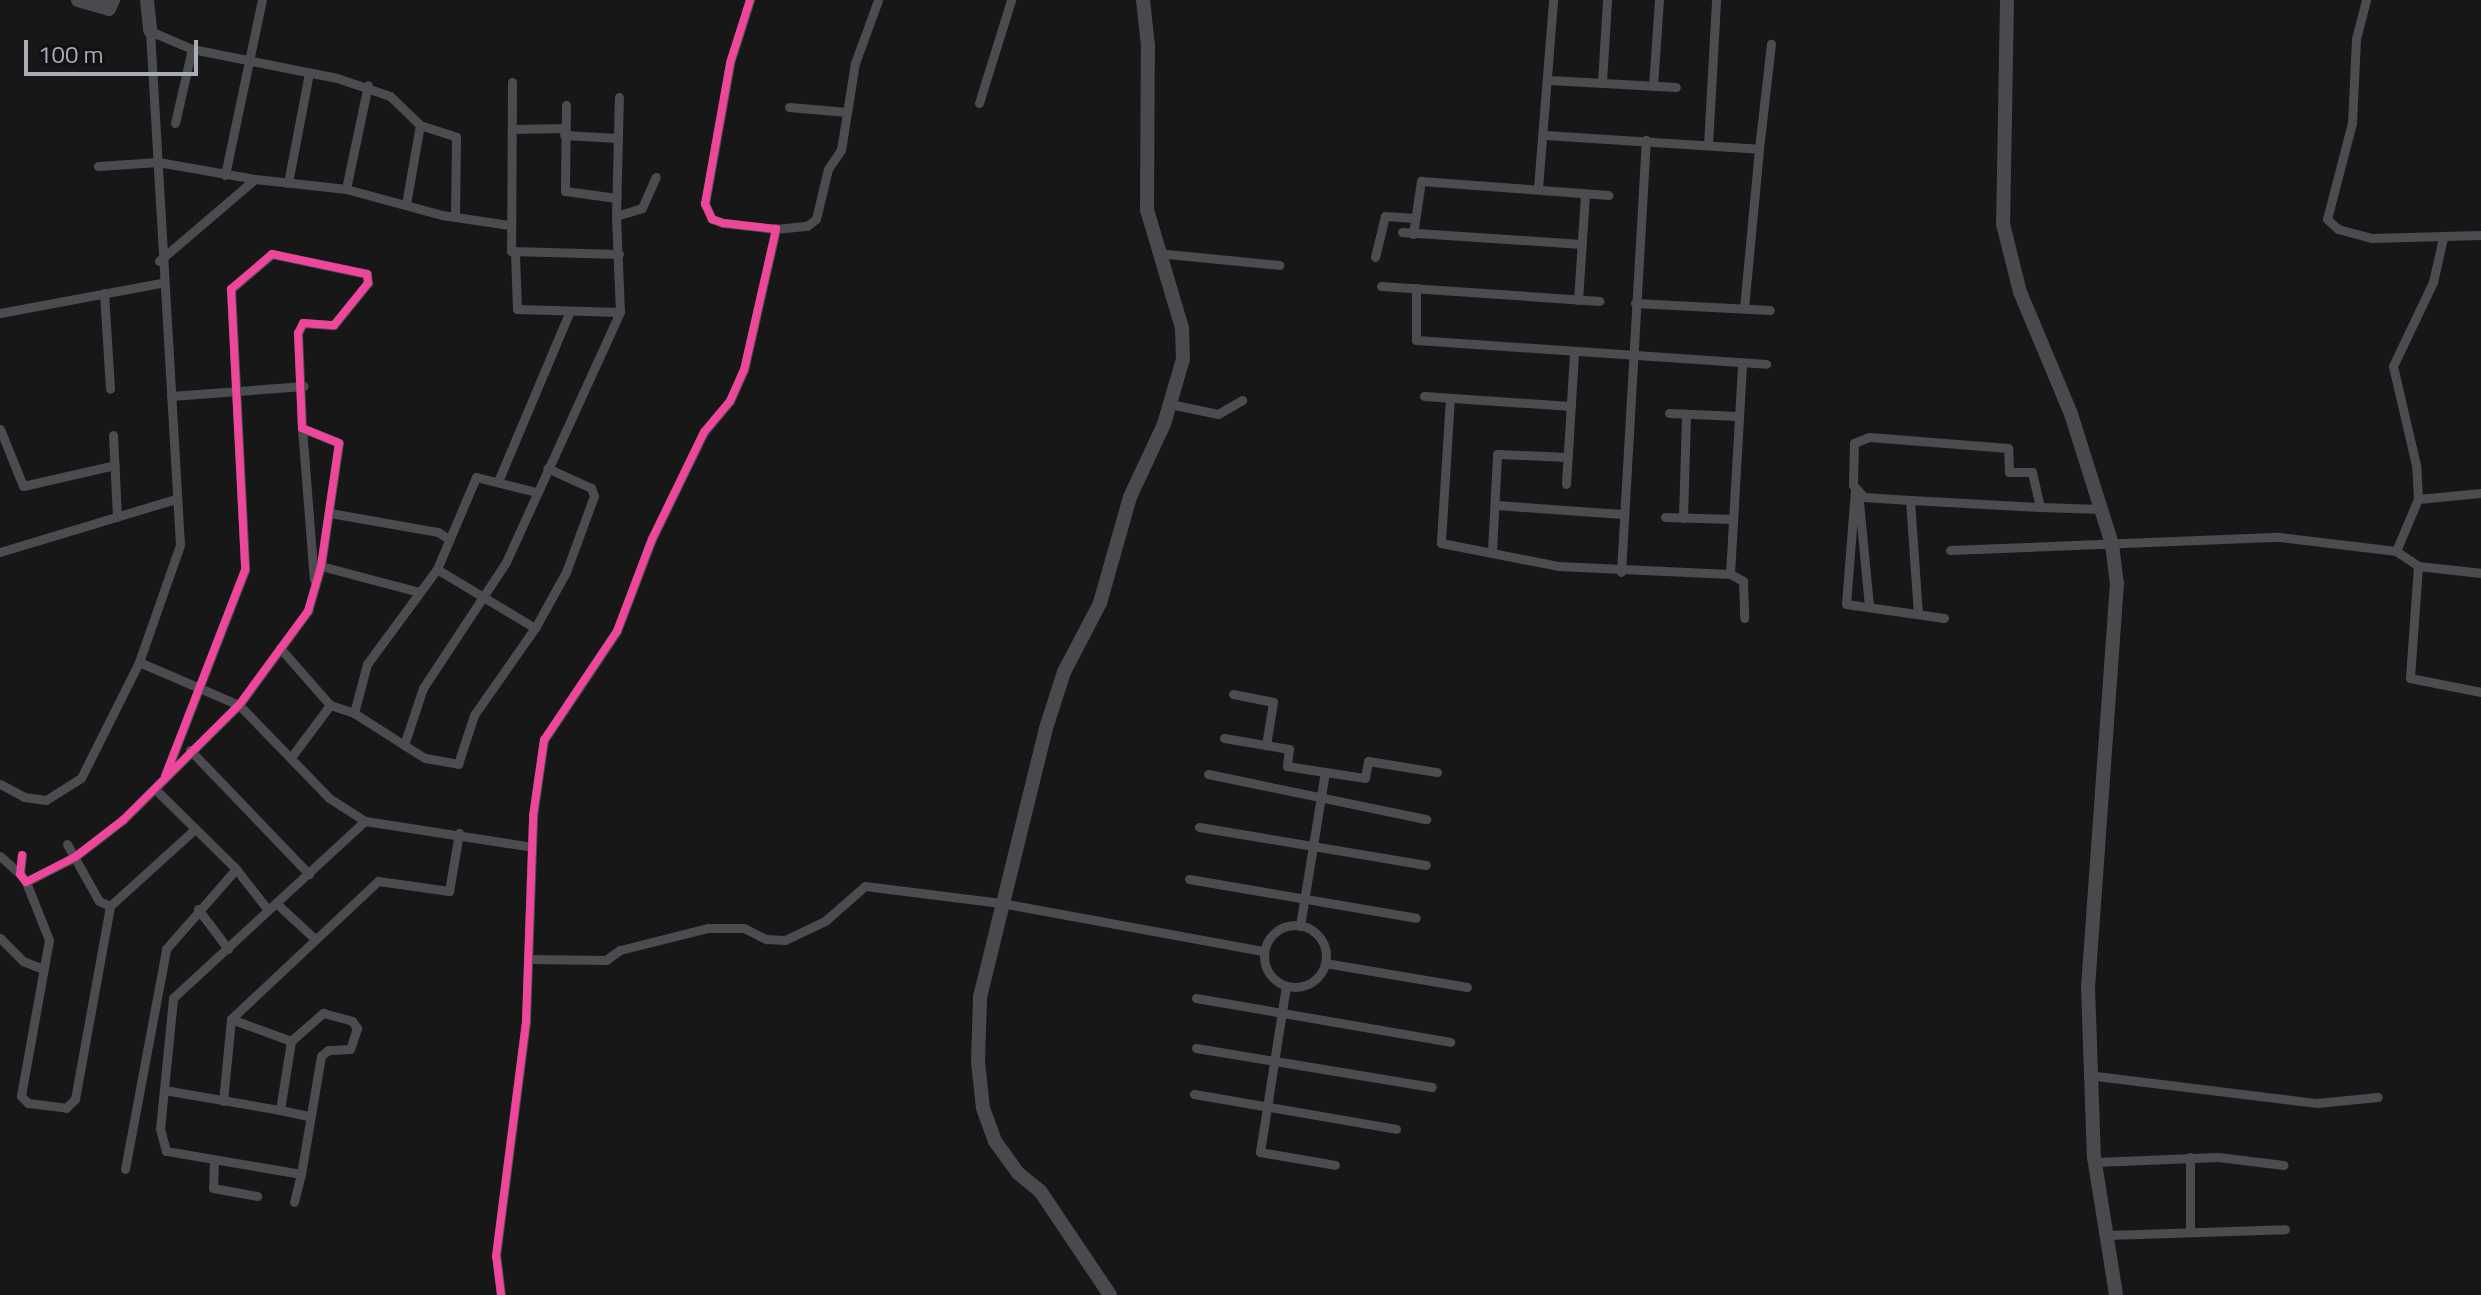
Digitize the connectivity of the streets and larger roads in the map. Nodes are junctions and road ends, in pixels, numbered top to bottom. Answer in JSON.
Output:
{"nodes":[{"id":1,"x":78,"y":0,"type":"edge"},
{"id":2,"x":113,"y":0,"type":"edge"},
{"id":3,"x":147,"y":0,"type":"edge"},
{"id":4,"x":262,"y":0,"type":"edge"},
{"id":5,"x":750,"y":0,"type":"edge"},
{"id":6,"x":878,"y":0,"type":"edge"},
{"id":7,"x":1011,"y":0,"type":"edge"},
{"id":8,"x":1143,"y":0,"type":"edge"},
{"id":9,"x":1553,"y":0,"type":"edge"},
{"id":10,"x":1607,"y":0,"type":"edge"},
{"id":11,"x":1659,"y":0,"type":"edge"},
{"id":12,"x":1716,"y":0,"type":"edge"},
{"id":13,"x":2007,"y":0,"type":"edge"},
{"id":14,"x":2366,"y":0,"type":"edge"},
{"id":15,"x":150,"y":31,"type":"junction"},
{"id":16,"x":1771,"y":44,"type":"dead end"},
{"id":17,"x":192,"y":49,"type":"junction"},
{"id":18,"x":249,"y":59,"type":"junction"},
{"id":19,"x":309,"y":73,"type":"junction"},
{"id":20,"x":1549,"y":80,"type":"junction"},
{"id":21,"x":512,"y":82,"type":"dead end"},
{"id":22,"x":1602,"y":82,"type":"junction"},
{"id":23,"x":368,"y":85,"type":"junction"},
{"id":24,"x":1653,"y":86,"type":"junction"},
{"id":25,"x":1676,"y":87,"type":"dead end"},
{"id":26,"x":619,"y":97,"type":"dead end"},
{"id":27,"x":979,"y":103,"type":"dead end"},
{"id":28,"x":566,"y":105,"type":"dead end"},
{"id":29,"x":789,"y":107,"type":"dead end"},
{"id":30,"x":847,"y":112,"type":"junction"},
{"id":31,"x":175,"y":123,"type":"dead end"},
{"id":32,"x":420,"y":125,"type":"junction"},
{"id":33,"x":512,"y":129,"type":"junction"},
{"id":34,"x":564,"y":131,"type":"junction"},
{"id":35,"x":1545,"y":135,"type":"junction"},
{"id":36,"x":618,"y":138,"type":"junction"},
{"id":37,"x":1646,"y":140,"type":"junction"},
{"id":38,"x":1708,"y":145,"type":"junction"},
{"id":39,"x":1759,"y":149,"type":"junction"},
{"id":40,"x":158,"y":162,"type":"junction"},
{"id":41,"x":98,"y":166,"type":"dead end"},
{"id":42,"x":225,"y":175,"type":"junction"},
{"id":43,"x":656,"y":177,"type":"dead end"},
{"id":44,"x":255,"y":179,"type":"junction"},
{"id":45,"x":288,"y":183,"type":"junction"},
{"id":46,"x":1538,"y":188,"type":"junction"},
{"id":47,"x":346,"y":189,"type":"junction"},
{"id":48,"x":1585,"y":194,"type":"junction"},
{"id":49,"x":1608,"y":195,"type":"dead end"},
{"id":50,"x":617,"y":198,"type":"junction"},
{"id":51,"x":406,"y":204,"type":"junction"},
{"id":52,"x":616,"y":216,"type":"junction"},
{"id":53,"x":455,"y":217,"type":"junction"},
{"id":54,"x":1415,"y":218,"type":"junction"},
{"id":55,"x":509,"y":225,"type":"junction"},
{"id":56,"x":776,"y":229,"type":"junction"},
{"id":57,"x":1402,"y":232,"type":"dead end"},
{"id":58,"x":1413,"y":234,"type":"junction"},
{"id":59,"x":2481,"y":235,"type":"edge"},
{"id":60,"x":2443,"y":238,"type":"junction"},
{"id":61,"x":1582,"y":244,"type":"junction"},
{"id":62,"x":1157,"y":253,"type":"junction"},
{"id":63,"x":515,"y":254,"type":"junction"},
{"id":64,"x":619,"y":254,"type":"junction"},
{"id":65,"x":1375,"y":257,"type":"dead end"},
{"id":66,"x":159,"y":261,"type":"junction"},
{"id":67,"x":1279,"y":265,"type":"dead end"},
{"id":68,"x":161,"y":283,"type":"junction"},
{"id":69,"x":1381,"y":286,"type":"dead end"},
{"id":70,"x":1416,"y":288,"type":"junction"},
{"id":71,"x":104,"y":293,"type":"junction"},
{"id":72,"x":1578,"y":300,"type":"junction"},
{"id":73,"x":1599,"y":301,"type":"dead end"},
{"id":74,"x":1635,"y":303,"type":"junction"},
{"id":75,"x":1744,"y":308,"type":"junction"},
{"id":76,"x":1770,"y":310,"type":"dead end"},
{"id":77,"x":570,"y":311,"type":"junction"},
{"id":78,"x":620,"y":312,"type":"junction"},
{"id":79,"x":0,"y":313,"type":"edge"},
{"id":80,"x":1574,"y":352,"type":"junction"},
{"id":81,"x":1632,"y":356,"type":"junction"},
{"id":82,"x":1742,"y":363,"type":"junction"},
{"id":83,"x":1766,"y":364,"type":"dead end"},
{"id":84,"x":304,"y":386,"type":"junction"},
{"id":85,"x":110,"y":389,"type":"dead end"},
{"id":86,"x":235,"y":389,"type":"junction"},
{"id":87,"x":171,"y":396,"type":"junction"},
{"id":88,"x":1424,"y":396,"type":"dead end"},
{"id":89,"x":1450,"y":398,"type":"junction"},
{"id":90,"x":1242,"y":400,"type":"dead end"},
{"id":91,"x":1170,"y":404,"type":"junction"},
{"id":92,"x":1571,"y":406,"type":"junction"},
{"id":93,"x":1669,"y":413,"type":"dead end"},
{"id":94,"x":1686,"y":414,"type":"junction"},
{"id":95,"x":1738,"y":416,"type":"junction"},
{"id":96,"x":302,"y":428,"type":"junction"},
{"id":97,"x":0,"y":429,"type":"edge"},
{"id":98,"x":113,"y":435,"type":"dead end"},
{"id":99,"x":1568,"y":457,"type":"junction"},
{"id":100,"x":115,"y":465,"type":"junction"},
{"id":101,"x":547,"y":468,"type":"junction"},
{"id":102,"x":499,"y":479,"type":"junction"},
{"id":103,"x":1566,"y":484,"type":"dead end"},
{"id":104,"x":536,"y":492,"type":"junction"},
{"id":105,"x":1856,"y":493,"type":"junction"},
{"id":106,"x":2481,"y":493,"type":"edge"},
{"id":107,"x":176,"y":499,"type":"junction"},
{"id":108,"x":2418,"y":499,"type":"junction"},
{"id":109,"x":1910,"y":500,"type":"junction"},
{"id":110,"x":1496,"y":505,"type":"junction"},
{"id":111,"x":2040,"y":507,"type":"junction"},
{"id":112,"x":2101,"y":509,"type":"junction"},
{"id":113,"x":330,"y":513,"type":"junction"},
{"id":114,"x":1623,"y":514,"type":"junction"},
{"id":115,"x":117,"y":517,"type":"junction"},
{"id":116,"x":1665,"y":517,"type":"dead end"},
{"id":117,"x":1683,"y":518,"type":"junction"},
{"id":118,"x":1733,"y":519,"type":"junction"},
{"id":119,"x":450,"y":540,"type":"junction"},
{"id":120,"x":2112,"y":544,"type":"junction"},
{"id":121,"x":1950,"y":550,"type":"dead end"},
{"id":122,"x":1492,"y":551,"type":"junction"},
{"id":123,"x":2396,"y":551,"type":"junction"},
{"id":124,"x":0,"y":552,"type":"edge"},
{"id":125,"x":321,"y":566,"type":"junction"},
{"id":126,"x":2418,"y":566,"type":"junction"},
{"id":127,"x":437,"y":569,"type":"junction"},
{"id":128,"x":1621,"y":572,"type":"junction"},
{"id":129,"x":2481,"y":573,"type":"edge"},
{"id":130,"x":1730,"y":574,"type":"junction"},
{"id":131,"x":314,"y":580,"type":"junction"},
{"id":132,"x":419,"y":592,"type":"junction"},
{"id":133,"x":487,"y":597,"type":"junction"},
{"id":134,"x":1869,"y":606,"type":"junction"},
{"id":135,"x":1918,"y":613,"type":"junction"},
{"id":136,"x":1744,"y":618,"type":"dead end"},
{"id":137,"x":1944,"y":618,"type":"dead end"},
{"id":138,"x":535,"y":628,"type":"junction"},
{"id":139,"x":280,"y":648,"type":"junction"},
{"id":140,"x":139,"y":662,"type":"junction"},
{"id":141,"x":196,"y":687,"type":"junction"},
{"id":142,"x":2481,"y":692,"type":"edge"},
{"id":143,"x":1233,"y":694,"type":"dead end"},
{"id":144,"x":239,"y":705,"type":"junction"},
{"id":145,"x":330,"y":705,"type":"junction"},
{"id":146,"x":354,"y":713,"type":"junction"},
{"id":147,"x":1224,"y":738,"type":"dead end"},
{"id":148,"x":404,"y":745,"type":"junction"},
{"id":149,"x":1266,"y":745,"type":"junction"},
{"id":150,"x":190,"y":750,"type":"junction"},
{"id":151,"x":292,"y":756,"type":"junction"},
{"id":152,"x":1325,"y":772,"type":"junction"},
{"id":153,"x":1437,"y":772,"type":"dead end"},
{"id":154,"x":1208,"y":774,"type":"dead end"},
{"id":155,"x":165,"y":776,"type":"junction"},
{"id":156,"x":0,"y":784,"type":"edge"},
{"id":157,"x":155,"y":789,"type":"junction"},
{"id":158,"x":1321,"y":797,"type":"junction"},
{"id":159,"x":1426,"y":819,"type":"dead end"},
{"id":160,"x":365,"y":821,"type":"junction"},
{"id":161,"x":1199,"y":827,"type":"dead end"},
{"id":162,"x":195,"y":829,"type":"junction"},
{"id":163,"x":459,"y":833,"type":"junction"},
{"id":164,"x":67,"y":844,"type":"dead end"},
{"id":165,"x":1313,"y":846,"type":"junction"},
{"id":166,"x":532,"y":847,"type":"junction"},
{"id":167,"x":22,"y":855,"type":"dead end"},
{"id":168,"x":0,"y":856,"type":"edge"},
{"id":169,"x":75,"y":857,"type":"junction"},
{"id":170,"x":1426,"y":865,"type":"dead end"},
{"id":171,"x":236,"y":869,"type":"junction"},
{"id":172,"x":309,"y":874,"type":"junction"},
{"id":173,"x":23,"y":878,"type":"junction"},
{"id":174,"x":1189,"y":879,"type":"dead end"},
{"id":175,"x":1304,"y":898,"type":"junction"},
{"id":176,"x":276,"y":903,"type":"junction"},
{"id":177,"x":1001,"y":903,"type":"junction"},
{"id":178,"x":110,"y":906,"type":"junction"},
{"id":179,"x":198,"y":909,"type":"junction"},
{"id":180,"x":268,"y":910,"type":"junction"},
{"id":181,"x":1416,"y":918,"type":"dead end"},
{"id":182,"x":1300,"y":926,"type":"junction"},
{"id":183,"x":0,"y":938,"type":"edge"},
{"id":184,"x":315,"y":939,"type":"junction"},
{"id":185,"x":228,"y":949,"type":"junction"},
{"id":186,"x":1263,"y":951,"type":"junction"},
{"id":187,"x":528,"y":959,"type":"junction"},
{"id":188,"x":1325,"y":963,"type":"junction"},
{"id":189,"x":43,"y":969,"type":"junction"},
{"id":190,"x":1286,"y":986,"type":"junction"},
{"id":191,"x":1467,"y":987,"type":"dead end"},
{"id":192,"x":1196,"y":998,"type":"dead end"},
{"id":193,"x":1282,"y":1014,"type":"junction"},
{"id":194,"x":231,"y":1019,"type":"junction"},
{"id":195,"x":291,"y":1041,"type":"junction"},
{"id":196,"x":1450,"y":1042,"type":"dead end"},
{"id":197,"x":1196,"y":1048,"type":"dead end"},
{"id":198,"x":1274,"y":1060,"type":"junction"},
{"id":199,"x":2088,"y":1075,"type":"junction"},
{"id":200,"x":1432,"y":1087,"type":"dead end"},
{"id":201,"x":164,"y":1090,"type":"junction"},
{"id":202,"x":1194,"y":1094,"type":"dead end"},
{"id":203,"x":2378,"y":1097,"type":"dead end"},
{"id":204,"x":223,"y":1101,"type":"junction"},
{"id":205,"x":1267,"y":1108,"type":"junction"},
{"id":206,"x":280,"y":1110,"type":"junction"},
{"id":207,"x":309,"y":1116,"type":"junction"},
{"id":208,"x":1396,"y":1129,"type":"dead end"},
{"id":209,"x":2190,"y":1157,"type":"junction"},
{"id":210,"x":214,"y":1161,"type":"junction"},
{"id":211,"x":2095,"y":1162,"type":"junction"},
{"id":212,"x":1335,"y":1165,"type":"dead end"},
{"id":213,"x":2284,"y":1165,"type":"dead end"},
{"id":214,"x":125,"y":1169,"type":"dead end"},
{"id":215,"x":301,"y":1174,"type":"junction"},
{"id":216,"x":257,"y":1196,"type":"dead end"},
{"id":217,"x":294,"y":1202,"type":"dead end"},
{"id":218,"x":2190,"y":1229,"type":"junction"},
{"id":219,"x":2285,"y":1229,"type":"dead end"},
{"id":220,"x":2108,"y":1235,"type":"junction"},
{"id":221,"x":501,"y":1295,"type":"edge"},
{"id":222,"x":1110,"y":1295,"type":"edge"},
{"id":223,"x":2116,"y":1295,"type":"edge"}],
"edges":[{"from":1,"to":2,"type":"street"},
{"from":3,"to":15,"type":"street"},
{"from":4,"to":18,"type":"street"},
{"from":5,"to":56,"type":"street"},
{"from":6,"to":30,"type":"street"},
{"from":7,"to":27,"type":"street"},
{"from":8,"to":62,"type":"street"},
{"from":9,"to":20,"type":"street"},
{"from":10,"to":22,"type":"street"},
{"from":11,"to":24,"type":"street"},
{"from":12,"to":38,"type":"street"},
{"from":13,"to":112,"type":"street"},
{"from":14,"to":60,"type":"street"},
{"from":15,"to":17,"type":"street"},
{"from":15,"to":40,"type":"street"},
{"from":16,"to":39,"type":"street"},
{"from":17,"to":18,"type":"street"},
{"from":17,"to":31,"type":"street"},
{"from":18,"to":19,"type":"street"},
{"from":18,"to":42,"type":"street"},
{"from":19,"to":23,"type":"street"},
{"from":19,"to":45,"type":"street"},
{"from":20,"to":22,"type":"street"},
{"from":20,"to":35,"type":"street"},
{"from":21,"to":33,"type":"street"},
{"from":22,"to":24,"type":"street"},
{"from":23,"to":32,"type":"street"},
{"from":23,"to":47,"type":"street"},
{"from":24,"to":25,"type":"street"},
{"from":26,"to":36,"type":"street"},
{"from":28,"to":34,"type":"street"},
{"from":29,"to":30,"type":"street"},
{"from":30,"to":56,"type":"street"},
{"from":32,"to":51,"type":"street"},
{"from":32,"to":53,"type":"street"},
{"from":33,"to":34,"type":"street"},
{"from":33,"to":55,"type":"street"},
{"from":34,"to":36,"type":"street"},
{"from":34,"to":50,"type":"street"},
{"from":35,"to":37,"type":"street"},
{"from":35,"to":46,"type":"street"},
{"from":36,"to":50,"type":"street"},
{"from":37,"to":38,"type":"street"},
{"from":37,"to":74,"type":"street"},
{"from":38,"to":39,"type":"street"},
{"from":39,"to":75,"type":"street"},
{"from":40,"to":41,"type":"street"},
{"from":40,"to":42,"type":"street"},
{"from":40,"to":66,"type":"street"},
{"from":42,"to":44,"type":"street"},
{"from":43,"to":52,"type":"street"},
{"from":44,"to":45,"type":"street"},
{"from":44,"to":66,"type":"street"},
{"from":45,"to":47,"type":"street"},
{"from":46,"to":48,"type":"street"},
{"from":46,"to":54,"type":"street"},
{"from":47,"to":51,"type":"street"},
{"from":48,"to":49,"type":"street"},
{"from":48,"to":61,"type":"street"},
{"from":50,"to":52,"type":"street"},
{"from":51,"to":53,"type":"street"},
{"from":52,"to":64,"type":"street"},
{"from":53,"to":55,"type":"street"},
{"from":54,"to":58,"type":"street"},
{"from":54,"to":65,"type":"street"},
{"from":55,"to":63,"type":"street"},
{"from":56,"to":166,"type":"street"},
{"from":57,"to":58,"type":"street"},
{"from":58,"to":61,"type":"street"},
{"from":59,"to":60,"type":"street"},
{"from":60,"to":108,"type":"street"},
{"from":61,"to":72,"type":"street"},
{"from":62,"to":67,"type":"street"},
{"from":62,"to":91,"type":"street"},
{"from":63,"to":64,"type":"street"},
{"from":63,"to":77,"type":"street"},
{"from":64,"to":78,"type":"street"},
{"from":66,"to":68,"type":"street"},
{"from":68,"to":71,"type":"street"},
{"from":68,"to":87,"type":"street"},
{"from":69,"to":70,"type":"street"},
{"from":70,"to":72,"type":"street"},
{"from":70,"to":80,"type":"street"},
{"from":71,"to":79,"type":"street"},
{"from":71,"to":85,"type":"street"},
{"from":72,"to":73,"type":"street"},
{"from":74,"to":75,"type":"street"},
{"from":74,"to":81,"type":"street"},
{"from":75,"to":76,"type":"street"},
{"from":77,"to":78,"type":"street"},
{"from":77,"to":102,"type":"street"},
{"from":78,"to":101,"type":"street"},
{"from":80,"to":81,"type":"street"},
{"from":80,"to":92,"type":"street"},
{"from":81,"to":82,"type":"street"},
{"from":81,"to":114,"type":"street"},
{"from":82,"to":83,"type":"street"},
{"from":82,"to":95,"type":"street"},
{"from":84,"to":86,"type":"street"},
{"from":84,"to":86,"type":"street"},
{"from":84,"to":96,"type":"street"},
{"from":86,"to":87,"type":"street"},
{"from":86,"to":141,"type":"street"},
{"from":87,"to":107,"type":"street"},
{"from":88,"to":89,"type":"street"},
{"from":89,"to":92,"type":"street"},
{"from":89,"to":122,"type":"street"},
{"from":90,"to":91,"type":"street"},
{"from":91,"to":177,"type":"street"},
{"from":92,"to":99,"type":"street"},
{"from":93,"to":94,"type":"street"},
{"from":94,"to":95,"type":"street"},
{"from":94,"to":117,"type":"street"},
{"from":95,"to":118,"type":"street"},
{"from":96,"to":113,"type":"street"},
{"from":96,"to":131,"type":"street"},
{"from":97,"to":100,"type":"street"},
{"from":98,"to":100,"type":"street"},
{"from":99,"to":103,"type":"street"},
{"from":99,"to":110,"type":"street"},
{"from":100,"to":115,"type":"street"},
{"from":101,"to":104,"type":"street"},
{"from":101,"to":138,"type":"street"},
{"from":102,"to":104,"type":"street"},
{"from":102,"to":119,"type":"street"},
{"from":104,"to":133,"type":"street"},
{"from":105,"to":109,"type":"street"},
{"from":105,"to":111,"type":"street"},
{"from":105,"to":134,"type":"street"},
{"from":105,"to":134,"type":"street"},
{"from":106,"to":108,"type":"street"},
{"from":107,"to":115,"type":"street"},
{"from":107,"to":140,"type":"street"},
{"from":108,"to":123,"type":"street"},
{"from":109,"to":111,"type":"street"},
{"from":109,"to":135,"type":"street"},
{"from":110,"to":114,"type":"street"},
{"from":110,"to":122,"type":"street"},
{"from":111,"to":112,"type":"street"},
{"from":112,"to":120,"type":"street"},
{"from":113,"to":119,"type":"street"},
{"from":113,"to":125,"type":"street"},
{"from":114,"to":128,"type":"street"},
{"from":115,"to":124,"type":"street"},
{"from":116,"to":117,"type":"street"},
{"from":117,"to":118,"type":"street"},
{"from":118,"to":130,"type":"street"},
{"from":119,"to":127,"type":"street"},
{"from":120,"to":121,"type":"street"},
{"from":120,"to":123,"type":"street"},
{"from":120,"to":199,"type":"street"},
{"from":122,"to":128,"type":"street"},
{"from":123,"to":126,"type":"street"},
{"from":125,"to":131,"type":"street"},
{"from":125,"to":132,"type":"street"},
{"from":126,"to":129,"type":"street"},
{"from":126,"to":142,"type":"street"},
{"from":127,"to":132,"type":"street"},
{"from":127,"to":133,"type":"street"},
{"from":128,"to":130,"type":"street"},
{"from":130,"to":136,"type":"street"},
{"from":131,"to":139,"type":"street"},
{"from":132,"to":146,"type":"street"},
{"from":133,"to":138,"type":"street"},
{"from":133,"to":148,"type":"street"},
{"from":134,"to":135,"type":"street"},
{"from":135,"to":137,"type":"street"},
{"from":138,"to":148,"type":"street"},
{"from":139,"to":144,"type":"street"},
{"from":139,"to":145,"type":"street"},
{"from":140,"to":141,"type":"street"},
{"from":140,"to":156,"type":"street"},
{"from":141,"to":144,"type":"street"},
{"from":141,"to":155,"type":"street"},
{"from":143,"to":149,"type":"street"},
{"from":144,"to":150,"type":"street"},
{"from":144,"to":151,"type":"street"},
{"from":145,"to":146,"type":"street"},
{"from":145,"to":151,"type":"street"},
{"from":146,"to":148,"type":"street"},
{"from":147,"to":149,"type":"street"},
{"from":149,"to":152,"type":"street"},
{"from":150,"to":155,"type":"street"},
{"from":150,"to":172,"type":"street"},
{"from":151,"to":160,"type":"street"},
{"from":152,"to":153,"type":"street"},
{"from":152,"to":158,"type":"street"},
{"from":154,"to":158,"type":"street"},
{"from":155,"to":157,"type":"street"},
{"from":157,"to":162,"type":"street"},
{"from":157,"to":169,"type":"street"},
{"from":158,"to":159,"type":"street"},
{"from":158,"to":165,"type":"street"},
{"from":160,"to":163,"type":"street"},
{"from":160,"to":172,"type":"street"},
{"from":161,"to":165,"type":"street"},
{"from":162,"to":171,"type":"street"},
{"from":162,"to":178,"type":"street"},
{"from":163,"to":166,"type":"street"},
{"from":163,"to":184,"type":"street"},
{"from":164,"to":169,"type":"street"},
{"from":165,"to":170,"type":"street"},
{"from":165,"to":175,"type":"street"},
{"from":166,"to":187,"type":"street"},
{"from":167,"to":173,"type":"street"},
{"from":168,"to":173,"type":"street"},
{"from":169,"to":173,"type":"street"},
{"from":169,"to":178,"type":"street"},
{"from":171,"to":179,"type":"street"},
{"from":171,"to":180,"type":"street"},
{"from":172,"to":176,"type":"street"},
{"from":173,"to":189,"type":"street"},
{"from":174,"to":175,"type":"street"},
{"from":175,"to":181,"type":"street"},
{"from":175,"to":182,"type":"street"},
{"from":176,"to":180,"type":"street"},
{"from":176,"to":184,"type":"street"},
{"from":177,"to":186,"type":"street"},
{"from":177,"to":187,"type":"street"},
{"from":177,"to":222,"type":"street"},
{"from":178,"to":189,"type":"street"},
{"from":179,"to":185,"type":"street"},
{"from":179,"to":214,"type":"street"},
{"from":180,"to":185,"type":"street"},
{"from":182,"to":186,"type":"street"},
{"from":182,"to":188,"type":"street"},
{"from":183,"to":189,"type":"street"},
{"from":184,"to":194,"type":"street"},
{"from":185,"to":201,"type":"street"},
{"from":186,"to":190,"type":"street"},
{"from":187,"to":221,"type":"street"},
{"from":188,"to":190,"type":"street"},
{"from":188,"to":191,"type":"street"},
{"from":190,"to":193,"type":"street"},
{"from":192,"to":193,"type":"street"},
{"from":193,"to":196,"type":"street"},
{"from":193,"to":198,"type":"street"},
{"from":194,"to":195,"type":"street"},
{"from":194,"to":204,"type":"street"},
{"from":195,"to":206,"type":"street"},
{"from":195,"to":207,"type":"street"},
{"from":197,"to":198,"type":"street"},
{"from":198,"to":200,"type":"street"},
{"from":198,"to":205,"type":"street"},
{"from":199,"to":203,"type":"street"},
{"from":199,"to":211,"type":"street"},
{"from":201,"to":204,"type":"street"},
{"from":201,"to":210,"type":"street"},
{"from":202,"to":205,"type":"street"},
{"from":204,"to":206,"type":"street"},
{"from":205,"to":208,"type":"street"},
{"from":205,"to":212,"type":"street"},
{"from":206,"to":207,"type":"street"},
{"from":207,"to":215,"type":"street"},
{"from":209,"to":211,"type":"street"},
{"from":209,"to":213,"type":"street"},
{"from":209,"to":218,"type":"street"},
{"from":210,"to":215,"type":"street"},
{"from":210,"to":216,"type":"street"},
{"from":211,"to":220,"type":"street"},
{"from":215,"to":217,"type":"street"},
{"from":218,"to":219,"type":"street"},
{"from":218,"to":220,"type":"street"},
{"from":220,"to":223,"type":"street"}]}
